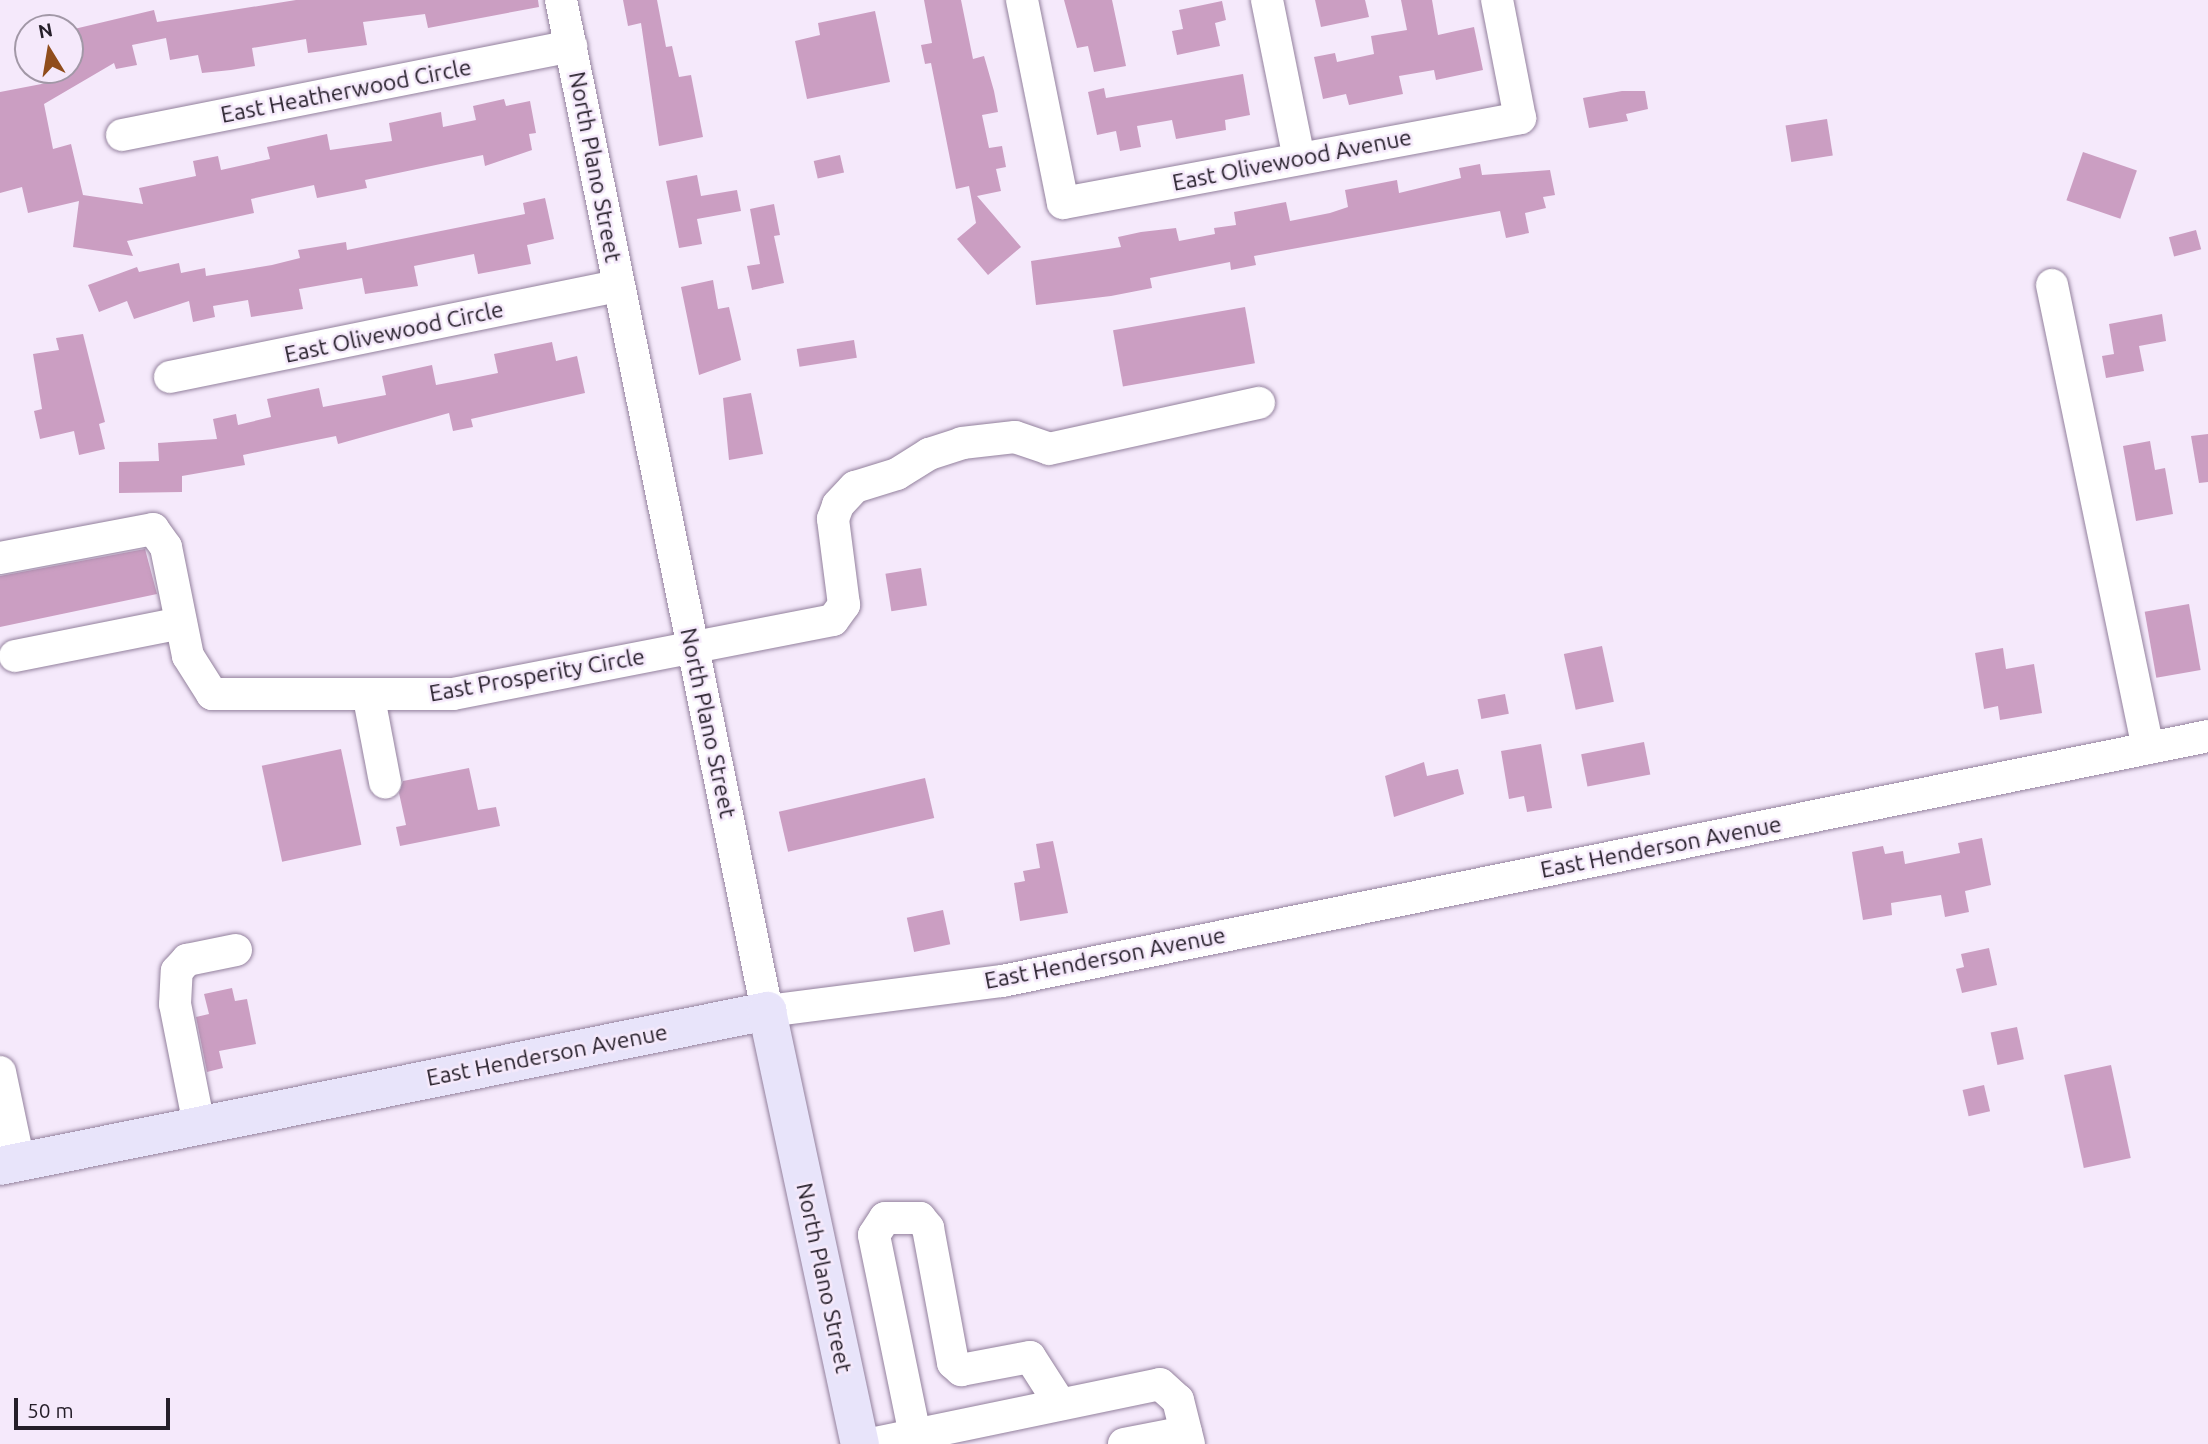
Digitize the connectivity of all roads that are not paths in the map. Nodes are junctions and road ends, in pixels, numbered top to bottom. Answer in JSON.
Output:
{"nodes":[{"id":1,"x":561,"y":0,"type":"edge"},
{"id":2,"x":1022,"y":0,"type":"edge"},
{"id":3,"x":1267,"y":0,"type":"edge"},
{"id":4,"x":1497,"y":0,"type":"edge"},
{"id":5,"x":571,"y":46,"type":"junction"},
{"id":6,"x":122,"y":135,"type":"dead end"},
{"id":7,"x":1299,"y":158,"type":"junction"},
{"id":8,"x":2052,"y":285,"type":"dead end"},
{"id":9,"x":619,"y":286,"type":"junction"},
{"id":10,"x":170,"y":377,"type":"dead end"},
{"id":11,"x":1259,"y":402,"type":"dead end"},
{"id":12,"x":0,"y":558,"type":"edge"},
{"id":13,"x":181,"y":623,"type":"junction"},
{"id":14,"x":692,"y":646,"type":"junction"},
{"id":15,"x":15,"y":656,"type":"dead end"},
{"id":16,"x":369,"y":698,"type":"junction"},
{"id":17,"x":2208,"y":736,"type":"edge"},
{"id":18,"x":2148,"y":748,"type":"junction"},
{"id":19,"x":385,"y":782,"type":"dead end"},
{"id":20,"x":236,"y":950,"type":"dead end"},
{"id":21,"x":767,"y":1011,"type":"junction"},
{"id":22,"x":0,"y":1072,"type":"edge"},
{"id":23,"x":199,"y":1125,"type":"junction"},
{"id":24,"x":9,"y":1164,"type":"edge"},
{"id":25,"x":1060,"y":1404,"type":"junction"},
{"id":26,"x":915,"y":1435,"type":"junction"},
{"id":27,"x":1187,"y":1438,"type":"edge"},
{"id":28,"x":860,"y":1444,"type":"edge"},
{"id":29,"x":871,"y":1444,"type":"edge"},
{"id":30,"x":1124,"y":1444,"type":"edge"}],
"edges":[{"from":1,"to":5,"type":"street","name":"North Plano Street"},
{"from":2,"to":7,"type":"street","name":"East Olivewood Avenue"},
{"from":3,"to":7,"type":"street"},
{"from":4,"to":7,"type":"street","name":"East Olivewood Avenue"},
{"from":5,"to":6,"type":"street","name":"East Heatherwood Circle"},
{"from":5,"to":9,"type":"street","name":"North Plano Street"},
{"from":8,"to":18,"type":"street"},
{"from":9,"to":10,"type":"street","name":"East Olivewood Circle"},
{"from":9,"to":14,"type":"street","name":"North Plano Street"},
{"from":11,"to":14,"type":"street","name":"East Prosperity Circle"},
{"from":12,"to":13,"type":"street"},
{"from":13,"to":15,"type":"street"},
{"from":13,"to":16,"type":"street","name":"East Prosperity Circle"},
{"from":14,"to":16,"type":"street","name":"East Prosperity Circle"},
{"from":14,"to":21,"type":"street","name":"North Plano Street"},
{"from":16,"to":19,"type":"street"},
{"from":17,"to":18,"type":"street","name":"East Henderson Avenue"},
{"from":18,"to":21,"type":"street","name":"East Henderson Avenue"},
{"from":20,"to":23,"type":"street"},
{"from":21,"to":23,"type":"main road","name":"East Henderson Avenue"},
{"from":21,"to":28,"type":"main road","name":"North Plano Street"},
{"from":22,"to":24,"type":"street"},
{"from":23,"to":24,"type":"main road","name":"East Henderson Avenue"},
{"from":25,"to":26,"type":"street"},
{"from":25,"to":26,"type":"street"},
{"from":25,"to":27,"type":"street"},
{"from":26,"to":29,"type":"street"},
{"from":27,"to":30,"type":"street"}]}
